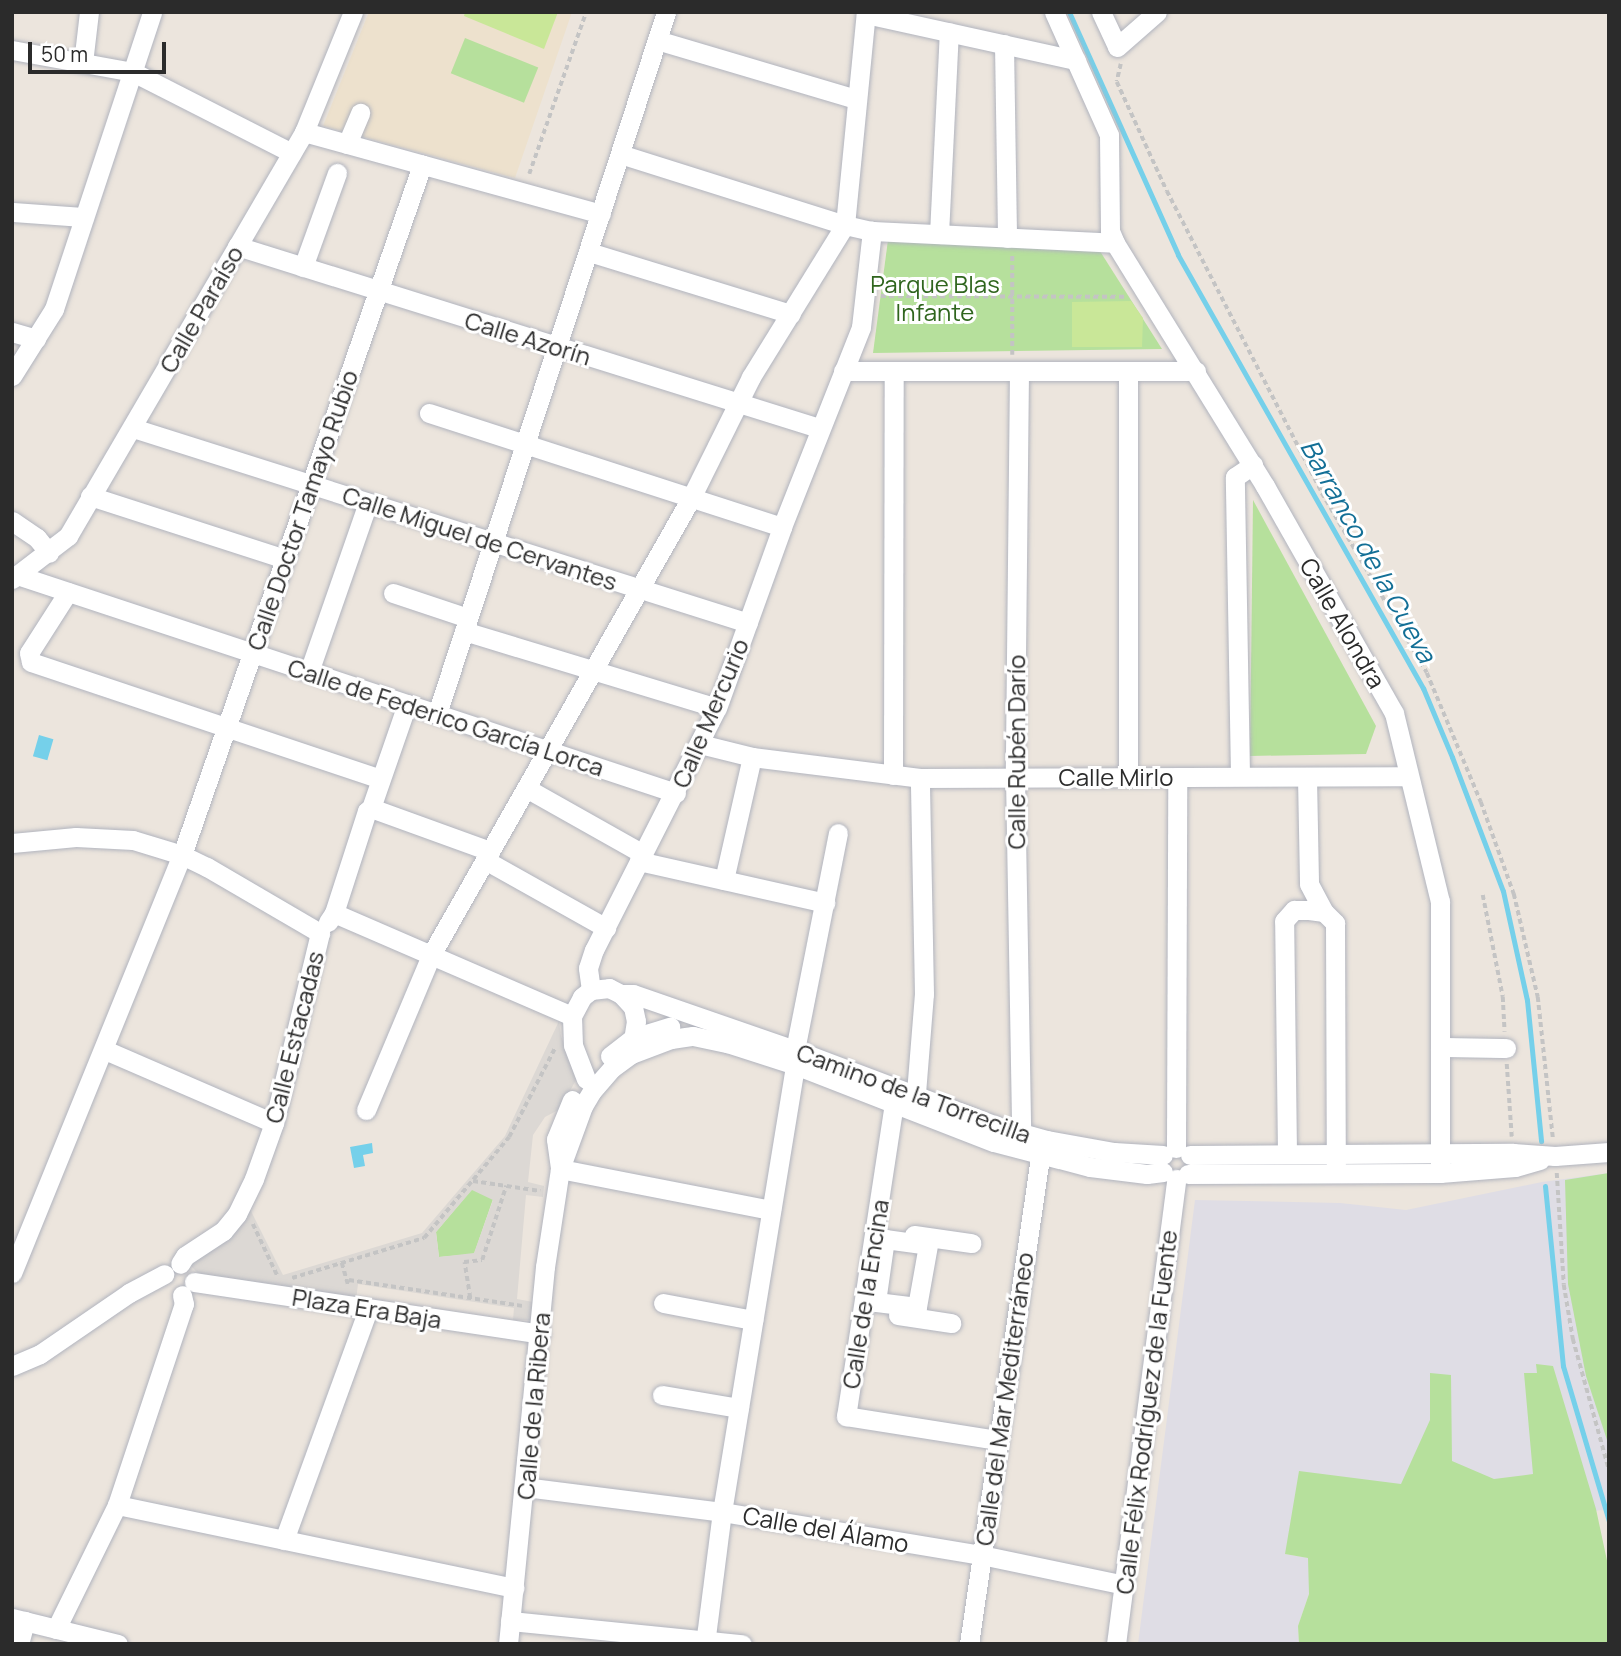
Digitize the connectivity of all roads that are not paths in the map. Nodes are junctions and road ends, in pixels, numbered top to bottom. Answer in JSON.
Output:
{"nodes":[{"id":1,"x":89,"y":12,"type":"edge"},
{"id":2,"x":152,"y":12,"type":"edge"},
{"id":3,"x":353,"y":12,"type":"edge"},
{"id":4,"x":666,"y":12,"type":"edge"},
{"id":5,"x":1054,"y":12,"type":"edge"},
{"id":6,"x":1101,"y":12,"type":"edge"},
{"id":7,"x":1157,"y":12,"type":"edge"},
{"id":8,"x":866,"y":13,"type":"edge"},
{"id":9,"x":949,"y":32,"type":"junction"},
{"id":10,"x":657,"y":40,"type":"junction"},
{"id":11,"x":1004,"y":44,"type":"junction"},
{"id":12,"x":12,"y":50,"type":"edge"},
{"id":13,"x":1076,"y":60,"type":"junction"},
{"id":14,"x":83,"y":63,"type":"junction"},
{"id":15,"x":133,"y":72,"type":"junction"},
{"id":16,"x":856,"y":99,"type":"junction"},
{"id":17,"x":360,"y":113,"type":"dead end"},
{"id":18,"x":304,"y":132,"type":"junction"},
{"id":19,"x":347,"y":144,"type":"junction"},
{"id":20,"x":292,"y":153,"type":"junction"},
{"id":21,"x":620,"y":154,"type":"junction"},
{"id":22,"x":422,"y":165,"type":"junction"},
{"id":23,"x":337,"y":173,"type":"dead end"},
{"id":24,"x":12,"y":212,"type":"edge"},
{"id":25,"x":601,"y":215,"type":"junction"},
{"id":26,"x":84,"y":217,"type":"junction"},
{"id":27,"x":845,"y":225,"type":"junction"},
{"id":28,"x":872,"y":231,"type":"junction"},
{"id":29,"x":939,"y":234,"type":"junction"},
{"id":30,"x":1013,"y":238,"type":"junction"},
{"id":31,"x":1115,"y":243,"type":"junction"},
{"id":32,"x":237,"y":246,"type":"junction"},
{"id":33,"x":589,"y":252,"type":"junction"},
{"id":34,"x":303,"y":267,"type":"junction"},
{"id":35,"x":379,"y":291,"type":"junction"},
{"id":36,"x":791,"y":314,"type":"junction"},
{"id":37,"x":12,"y":332,"type":"edge"},
{"id":38,"x":36,"y":339,"type":"junction"},
{"id":39,"x":557,"y":348,"type":"junction"},
{"id":40,"x":843,"y":371,"type":"junction"},
{"id":41,"x":894,"y":371,"type":"junction"},
{"id":42,"x":1016,"y":371,"type":"junction"},
{"id":43,"x":1128,"y":371,"type":"junction"},
{"id":44,"x":1196,"y":371,"type":"junction"},
{"id":45,"x":12,"y":376,"type":"edge"},
{"id":46,"x":737,"y":403,"type":"junction"},
{"id":47,"x":429,"y":413,"type":"dead end"},
{"id":48,"x":132,"y":428,"type":"junction"},
{"id":49,"x":819,"y":428,"type":"junction"},
{"id":50,"x":525,"y":445,"type":"junction"},
{"id":51,"x":1253,"y":465,"type":"junction"},
{"id":52,"x":311,"y":485,"type":"junction"},
{"id":53,"x":90,"y":496,"type":"junction"},
{"id":54,"x":691,"y":498,"type":"junction"},
{"id":55,"x":368,"y":503,"type":"junction"},
{"id":56,"x":12,"y":521,"type":"edge"},
{"id":57,"x":782,"y":527,"type":"junction"},
{"id":58,"x":493,"y":543,"type":"junction"},
{"id":59,"x":49,"y":553,"type":"junction"},
{"id":60,"x":285,"y":559,"type":"junction"},
{"id":61,"x":15,"y":577,"type":"edge"},
{"id":62,"x":639,"y":589,"type":"junction"},
{"id":63,"x":68,"y":592,"type":"junction"},
{"id":64,"x":393,"y":593,"type":"dead end"},
{"id":65,"x":748,"y":623,"type":"junction"},
{"id":66,"x":466,"y":625,"type":"junction"},
{"id":67,"x":252,"y":653,"type":"junction"},
{"id":68,"x":593,"y":670,"type":"junction"},
{"id":69,"x":309,"y":672,"type":"junction"},
{"id":70,"x":407,"y":704,"type":"junction"},
{"id":71,"x":717,"y":708,"type":"junction"},
{"id":72,"x":437,"y":714,"type":"junction"},
{"id":73,"x":226,"y":728,"type":"junction"},
{"id":74,"x":700,"y":744,"type":"junction"},
{"id":75,"x":547,"y":751,"type":"junction"},
{"id":76,"x":752,"y":757,"type":"junction"},
{"id":77,"x":893,"y":775,"type":"junction"},
{"id":78,"x":1240,"y":775,"type":"junction"},
{"id":79,"x":1128,"y":776,"type":"junction"},
{"id":80,"x":1408,"y":776,"type":"junction"},
{"id":81,"x":1015,"y":777,"type":"junction"},
{"id":82,"x":1177,"y":777,"type":"junction"},
{"id":83,"x":920,"y":778,"type":"junction"},
{"id":84,"x":1307,"y":778,"type":"junction"},
{"id":85,"x":380,"y":779,"type":"junction"},
{"id":86,"x":526,"y":788,"type":"junction"},
{"id":87,"x":676,"y":793,"type":"junction"},
{"id":88,"x":371,"y":807,"type":"junction"},
{"id":89,"x":838,"y":833,"type":"dead end"},
{"id":90,"x":12,"y":844,"type":"edge"},
{"id":91,"x":182,"y":855,"type":"junction"},
{"id":92,"x":488,"y":856,"type":"junction"},
{"id":93,"x":641,"y":858,"type":"junction"},
{"id":94,"x":724,"y":880,"type":"junction"},
{"id":95,"x":1309,"y":884,"type":"junction"},
{"id":96,"x":825,"y":903,"type":"junction"},
{"id":97,"x":1294,"y":910,"type":"junction"},
{"id":98,"x":1324,"y":912,"type":"junction"},
{"id":99,"x":334,"y":913,"type":"junction"},
{"id":100,"x":606,"y":928,"type":"junction"},
{"id":101,"x":320,"y":933,"type":"junction"},
{"id":102,"x":431,"y":955,"type":"junction"},
{"id":103,"x":591,"y":990,"type":"junction"},
{"id":104,"x":621,"y":994,"type":"junction"},
{"id":105,"x":709,"y":1020,"type":"junction"},
{"id":106,"x":572,"y":1022,"type":"junction"},
{"id":107,"x":1440,"y":1047,"type":"junction"},
{"id":108,"x":1506,"y":1048,"type":"road end"},
{"id":109,"x":105,"y":1050,"type":"junction"},
{"id":110,"x":625,"y":1051,"type":"junction"},
{"id":111,"x":795,"y":1057,"type":"junction"},
{"id":112,"x":586,"y":1079,"type":"junction"},
{"id":113,"x":916,"y":1093,"type":"junction"},
{"id":114,"x":894,"y":1103,"type":"junction"},
{"id":115,"x":366,"y":1110,"type":"dead end"},
{"id":116,"x":275,"y":1123,"type":"junction"},
{"id":117,"x":1021,"y":1133,"type":"junction"},
{"id":118,"x":1609,"y":1152,"type":"edge"},
{"id":119,"x":1287,"y":1153,"type":"junction"},
{"id":120,"x":1440,"y":1153,"type":"junction"},
{"id":121,"x":1040,"y":1155,"type":"junction"},
{"id":122,"x":1555,"y":1156,"type":"junction"},
{"id":123,"x":1336,"y":1163,"type":"junction"},
{"id":124,"x":1176,"y":1164,"type":"junction"},
{"id":125,"x":560,"y":1169,"type":"junction"},
{"id":126,"x":1440,"y":1173,"type":"junction"},
{"id":127,"x":771,"y":1210,"type":"junction"},
{"id":128,"x":875,"y":1229,"type":"junction"},
{"id":129,"x":971,"y":1243,"type":"dead end"},
{"id":130,"x":172,"y":1269,"type":"junction"},
{"id":131,"x":12,"y":1273,"type":"edge"},
{"id":132,"x":188,"y":1289,"type":"junction"},
{"id":133,"x":663,"y":1303,"type":"dead end"},
{"id":134,"x":368,"y":1309,"type":"junction"},
{"id":135,"x":862,"y":1309,"type":"junction"},
{"id":136,"x":753,"y":1320,"type":"junction"},
{"id":137,"x":951,"y":1323,"type":"dead end"},
{"id":138,"x":540,"y":1334,"type":"junction"},
{"id":139,"x":12,"y":1366,"type":"edge"},
{"id":140,"x":662,"y":1395,"type":"dead end"},
{"id":141,"x":739,"y":1408,"type":"junction"},
{"id":142,"x":998,"y":1440,"type":"junction"},
{"id":143,"x":525,"y":1488,"type":"junction"},
{"id":144,"x":117,"y":1505,"type":"junction"},
{"id":145,"x":722,"y":1512,"type":"junction"},
{"id":146,"x":284,"y":1540,"type":"junction"},
{"id":147,"x":981,"y":1555,"type":"junction"},
{"id":148,"x":1124,"y":1585,"type":"junction"},
{"id":149,"x":514,"y":1588,"type":"junction"},
{"id":150,"x":18,"y":1620,"type":"edge"},
{"id":151,"x":510,"y":1622,"type":"junction"},
{"id":152,"x":56,"y":1629,"type":"junction"},
{"id":153,"x":705,"y":1643,"type":"edge"},
{"id":154,"x":19,"y":1644,"type":"edge"},
{"id":155,"x":118,"y":1644,"type":"edge"},
{"id":156,"x":508,"y":1644,"type":"edge"},
{"id":157,"x":742,"y":1644,"type":"edge"},
{"id":158,"x":969,"y":1644,"type":"edge"},
{"id":159,"x":1116,"y":1644,"type":"edge"}],
"edges":[{"from":1,"to":14,"type":"street"},
{"from":2,"to":15,"type":"street"},
{"from":3,"to":18,"type":"street","name":"Calle Paraíso"},
{"from":4,"to":10,"type":"street"},
{"from":5,"to":13,"type":"street"},
{"from":6,"to":7,"type":"street"},
{"from":8,"to":9,"type":"street"},
{"from":8,"to":16,"type":"street"},
{"from":9,"to":11,"type":"street"},
{"from":9,"to":29,"type":"street"},
{"from":10,"to":16,"type":"street"},
{"from":10,"to":21,"type":"street"},
{"from":11,"to":13,"type":"street"},
{"from":11,"to":30,"type":"street"},
{"from":12,"to":14,"type":"street"},
{"from":13,"to":31,"type":"street"},
{"from":14,"to":15,"type":"street"},
{"from":15,"to":20,"type":"street"},
{"from":15,"to":26,"type":"street"},
{"from":16,"to":27,"type":"street"},
{"from":17,"to":19,"type":"street"},
{"from":18,"to":19,"type":"street"},
{"from":18,"to":20,"type":"street","name":"Calle Paraíso"},
{"from":19,"to":22,"type":"street"},
{"from":20,"to":32,"type":"street","name":"Calle Paraíso"},
{"from":21,"to":25,"type":"street"},
{"from":21,"to":27,"type":"street"},
{"from":22,"to":25,"type":"street"},
{"from":22,"to":35,"type":"street","name":"Calle Doctor Tamayo Rubio"},
{"from":23,"to":34,"type":"street"},
{"from":24,"to":26,"type":"street"},
{"from":25,"to":33,"type":"street"},
{"from":26,"to":38,"type":"street"},
{"from":27,"to":28,"type":"street"},
{"from":27,"to":36,"type":"street"},
{"from":28,"to":29,"type":"street"},
{"from":28,"to":40,"type":"street","name":"Calle Mercurio"},
{"from":29,"to":30,"type":"street"},
{"from":30,"to":31,"type":"street"},
{"from":31,"to":44,"type":"street","name":"Calle Alondra"},
{"from":32,"to":34,"type":"street","name":"Calle Azorín"},
{"from":32,"to":48,"type":"street","name":"Calle Paraíso"},
{"from":33,"to":36,"type":"street"},
{"from":33,"to":39,"type":"street"},
{"from":34,"to":35,"type":"street","name":"Calle Azorín"},
{"from":35,"to":39,"type":"street","name":"Calle Azorín"},
{"from":35,"to":52,"type":"street","name":"Calle Doctor Tamayo Rubio"},
{"from":36,"to":46,"type":"street"},
{"from":37,"to":38,"type":"street"},
{"from":38,"to":45,"type":"street"},
{"from":39,"to":46,"type":"street","name":"Calle Azorín"},
{"from":39,"to":50,"type":"street"},
{"from":40,"to":41,"type":"street"},
{"from":40,"to":49,"type":"street","name":"Calle Mercurio"},
{"from":41,"to":42,"type":"street"},
{"from":41,"to":77,"type":"street"},
{"from":42,"to":43,"type":"street"},
{"from":42,"to":81,"type":"street","name":"Calle Rubén Darío"},
{"from":43,"to":44,"type":"street"},
{"from":43,"to":79,"type":"street"},
{"from":44,"to":51,"type":"street","name":"Calle Alondra"},
{"from":46,"to":49,"type":"street","name":"Calle Azorín"},
{"from":46,"to":54,"type":"street"},
{"from":47,"to":50,"type":"street"},
{"from":48,"to":52,"type":"street","name":"Calle Miguel de Cervantes"},
{"from":48,"to":53,"type":"street","name":"Calle Paraíso"},
{"from":49,"to":57,"type":"street","name":"Calle Mercurio"},
{"from":50,"to":54,"type":"street"},
{"from":50,"to":58,"type":"street"},
{"from":51,"to":78,"type":"street"},
{"from":51,"to":80,"type":"street","name":"Calle Alondra"},
{"from":52,"to":55,"type":"street","name":"Calle Miguel de Cervantes"},
{"from":52,"to":60,"type":"street","name":"Calle Doctor Tamayo Rubio"},
{"from":53,"to":59,"type":"street","name":"Calle Paraíso"},
{"from":53,"to":60,"type":"street"},
{"from":54,"to":57,"type":"street"},
{"from":54,"to":62,"type":"street"},
{"from":55,"to":58,"type":"street","name":"Calle Miguel de Cervantes"},
{"from":55,"to":69,"type":"street"},
{"from":56,"to":59,"type":"street"},
{"from":57,"to":65,"type":"street","name":"Calle Mercurio"},
{"from":58,"to":62,"type":"street","name":"Calle Miguel de Cervantes"},
{"from":58,"to":66,"type":"street"},
{"from":59,"to":61,"type":"street","name":"Calle Paraíso"},
{"from":60,"to":67,"type":"street","name":"Calle Doctor Tamayo Rubio"},
{"from":61,"to":63,"type":"street","name":"Calle de Federico García Lorca"},
{"from":62,"to":65,"type":"street","name":"Calle Miguel de Cervantes"},
{"from":62,"to":68,"type":"street"},
{"from":63,"to":67,"type":"street","name":"Calle de Federico García Lorca"},
{"from":63,"to":73,"type":"street"},
{"from":64,"to":66,"type":"street"},
{"from":65,"to":71,"type":"street","name":"Calle Mercurio"},
{"from":66,"to":68,"type":"street"},
{"from":66,"to":72,"type":"street"},
{"from":67,"to":69,"type":"street","name":"Calle de Federico García Lorca"},
{"from":67,"to":73,"type":"street","name":"Calle Doctor Tamayo Rubio"},
{"from":68,"to":71,"type":"street"},
{"from":68,"to":75,"type":"street"},
{"from":69,"to":70,"type":"street","name":"Calle de Federico García Lorca"},
{"from":70,"to":72,"type":"street","name":"Calle de Federico García Lorca"},
{"from":70,"to":85,"type":"street"},
{"from":71,"to":74,"type":"street","name":"Calle Mercurio"},
{"from":72,"to":75,"type":"street","name":"Calle de Federico García Lorca"},
{"from":73,"to":85,"type":"street"},
{"from":73,"to":91,"type":"street","name":"Calle Doctor Tamayo Rubio"},
{"from":74,"to":76,"type":"street","name":"Calle Mirlo"},
{"from":74,"to":87,"type":"street","name":"Calle Mercurio"},
{"from":75,"to":86,"type":"street"},
{"from":75,"to":87,"type":"street","name":"Calle de Federico García Lorca"},
{"from":76,"to":77,"type":"street","name":"Calle Mirlo"},
{"from":76,"to":94,"type":"street"},
{"from":77,"to":83,"type":"street","name":"Calle Mirlo"},
{"from":78,"to":82,"type":"street","name":"Calle Mirlo"},
{"from":78,"to":84,"type":"street","name":"Calle Mirlo"},
{"from":79,"to":81,"type":"street","name":"Calle Mirlo"},
{"from":79,"to":82,"type":"street","name":"Calle Mirlo"},
{"from":80,"to":84,"type":"street","name":"Calle Mirlo"},
{"from":80,"to":107,"type":"street","name":"Calle Alondra"},
{"from":81,"to":83,"type":"street","name":"Calle Mirlo"},
{"from":81,"to":117,"type":"street","name":"Calle Rubén Darío"},
{"from":82,"to":124,"type":"street","name":"Calle Félix Rodríguez de la Fuente"},
{"from":83,"to":113,"type":"street"},
{"from":84,"to":95,"type":"street"},
{"from":85,"to":88,"type":"street"},
{"from":86,"to":92,"type":"street"},
{"from":86,"to":93,"type":"street"},
{"from":87,"to":93,"type":"street","name":"Calle Mercurio"},
{"from":88,"to":92,"type":"street"},
{"from":88,"to":99,"type":"street"},
{"from":89,"to":96,"type":"street"},
{"from":90,"to":91,"type":"street","name":"Calle Estacadas"},
{"from":91,"to":101,"type":"street","name":"Calle Estacadas"},
{"from":91,"to":109,"type":"street","name":"Calle Doctor Tamayo Rubio"},
{"from":92,"to":100,"type":"street"},
{"from":92,"to":102,"type":"street"},
{"from":93,"to":94,"type":"street"},
{"from":93,"to":100,"type":"street","name":"Calle Mercurio"},
{"from":94,"to":96,"type":"street"},
{"from":95,"to":97,"type":"street"},
{"from":95,"to":98,"type":"street"},
{"from":96,"to":111,"type":"street"},
{"from":97,"to":98,"type":"street"},
{"from":97,"to":119,"type":"street"},
{"from":98,"to":123,"type":"street"},
{"from":99,"to":101,"type":"street"},
{"from":99,"to":102,"type":"street"},
{"from":100,"to":103,"type":"street","name":"Calle Mercurio"},
{"from":101,"to":116,"type":"street","name":"Calle Estacadas"},
{"from":102,"to":106,"type":"street"},
{"from":102,"to":115,"type":"street"},
{"from":103,"to":104,"type":"street"},
{"from":103,"to":106,"type":"street"},
{"from":104,"to":105,"type":"street","name":"Camino de la Torrecilla"},
{"from":104,"to":110,"type":"street"},
{"from":105,"to":110,"type":"street","name":"Camino de la Torrecilla"},
{"from":105,"to":111,"type":"street","name":"Camino de la Torrecilla"},
{"from":106,"to":110,"type":"street"},
{"from":106,"to":112,"type":"street"},
{"from":107,"to":108,"type":"street"},
{"from":107,"to":120,"type":"street","name":"Calle Alondra"},
{"from":109,"to":116,"type":"street"},
{"from":109,"to":131,"type":"street","name":"Calle Doctor Tamayo Rubio"},
{"from":110,"to":111,"type":"street","name":"Calle de la Ribera"},
{"from":110,"to":112,"type":"street","name":"Calle de la Ribera"},
{"from":110,"to":125,"type":"street","name":"Calle de la Ribera"},
{"from":111,"to":113,"type":"street","name":"Camino de la Torrecilla"},
{"from":111,"to":114,"type":"street","name":"Camino de la Torrecilla"},
{"from":111,"to":127,"type":"street"},
{"from":112,"to":125,"type":"street","name":"Calle de la Ribera"},
{"from":113,"to":117,"type":"street","name":"Camino de la Torrecilla"},
{"from":114,"to":121,"type":"street","name":"Camino de la Torrecilla"},
{"from":114,"to":128,"type":"street","name":"Calle de la Encina"},
{"from":116,"to":130,"type":"street","name":"Calle Estacadas"},
{"from":117,"to":124,"type":"street","name":"Camino de la Torrecilla"},
{"from":118,"to":122,"type":"street","name":"Camino de la Torrecilla"},
{"from":119,"to":123,"type":"street","name":"Camino de la Torrecilla"},
{"from":119,"to":124,"type":"street","name":"Camino de la Torrecilla"},
{"from":120,"to":122,"type":"street","name":"Camino de la Torrecilla"},
{"from":120,"to":123,"type":"street","name":"Camino de la Torrecilla"},
{"from":120,"to":126,"type":"street","name":"Calle Alondra"},
{"from":121,"to":124,"type":"street","name":"Camino de la Torrecilla"},
{"from":121,"to":142,"type":"street","name":"Calle del Mar Mediterráneo"},
{"from":122,"to":126,"type":"street","name":"Camino de la Torrecilla"},
{"from":123,"to":124,"type":"street","name":"Camino de la Torrecilla"},
{"from":123,"to":126,"type":"street","name":"Camino de la Torrecilla"},
{"from":124,"to":148,"type":"street","name":"Calle Félix Rodríguez de la Fuente"},
{"from":125,"to":127,"type":"street"},
{"from":125,"to":138,"type":"street","name":"Calle de la Ribera"},
{"from":127,"to":136,"type":"street"},
{"from":128,"to":129,"type":"street"},
{"from":128,"to":135,"type":"street","name":"Calle de la Encina"},
{"from":130,"to":132,"type":"street"},
{"from":130,"to":132,"type":"street"},
{"from":130,"to":139,"type":"street"},
{"from":132,"to":134,"type":"street","name":"Plaza Era Baja"},
{"from":132,"to":144,"type":"street"},
{"from":133,"to":136,"type":"street"},
{"from":134,"to":138,"type":"street","name":"Plaza Era Baja"},
{"from":134,"to":146,"type":"street"},
{"from":135,"to":137,"type":"street"},
{"from":135,"to":142,"type":"street","name":"Calle de la Encina"},
{"from":136,"to":141,"type":"street"},
{"from":138,"to":143,"type":"street","name":"Calle de la Ribera"},
{"from":140,"to":141,"type":"street"},
{"from":141,"to":145,"type":"street"},
{"from":142,"to":147,"type":"street","name":"Calle del Mar Mediterráneo"},
{"from":143,"to":145,"type":"street","name":"Calle del Álamo"},
{"from":143,"to":149,"type":"street","name":"Calle de la Ribera"},
{"from":144,"to":146,"type":"street"},
{"from":144,"to":152,"type":"street"},
{"from":145,"to":147,"type":"street","name":"Calle del Álamo"},
{"from":145,"to":153,"type":"street"},
{"from":146,"to":149,"type":"street"},
{"from":147,"to":148,"type":"street","name":"Calle del Álamo"},
{"from":147,"to":158,"type":"street","name":"Calle del Mar Mediterráneo"},
{"from":148,"to":159,"type":"street","name":"Calle Félix Rodríguez de la Fuente"},
{"from":149,"to":151,"type":"street","name":"Calle de la Ribera"},
{"from":150,"to":152,"type":"street"},
{"from":150,"to":154,"type":"street"},
{"from":151,"to":153,"type":"street"},
{"from":151,"to":156,"type":"street","name":"Calle de la Ribera"},
{"from":152,"to":155,"type":"street"},
{"from":153,"to":157,"type":"street"}]}
